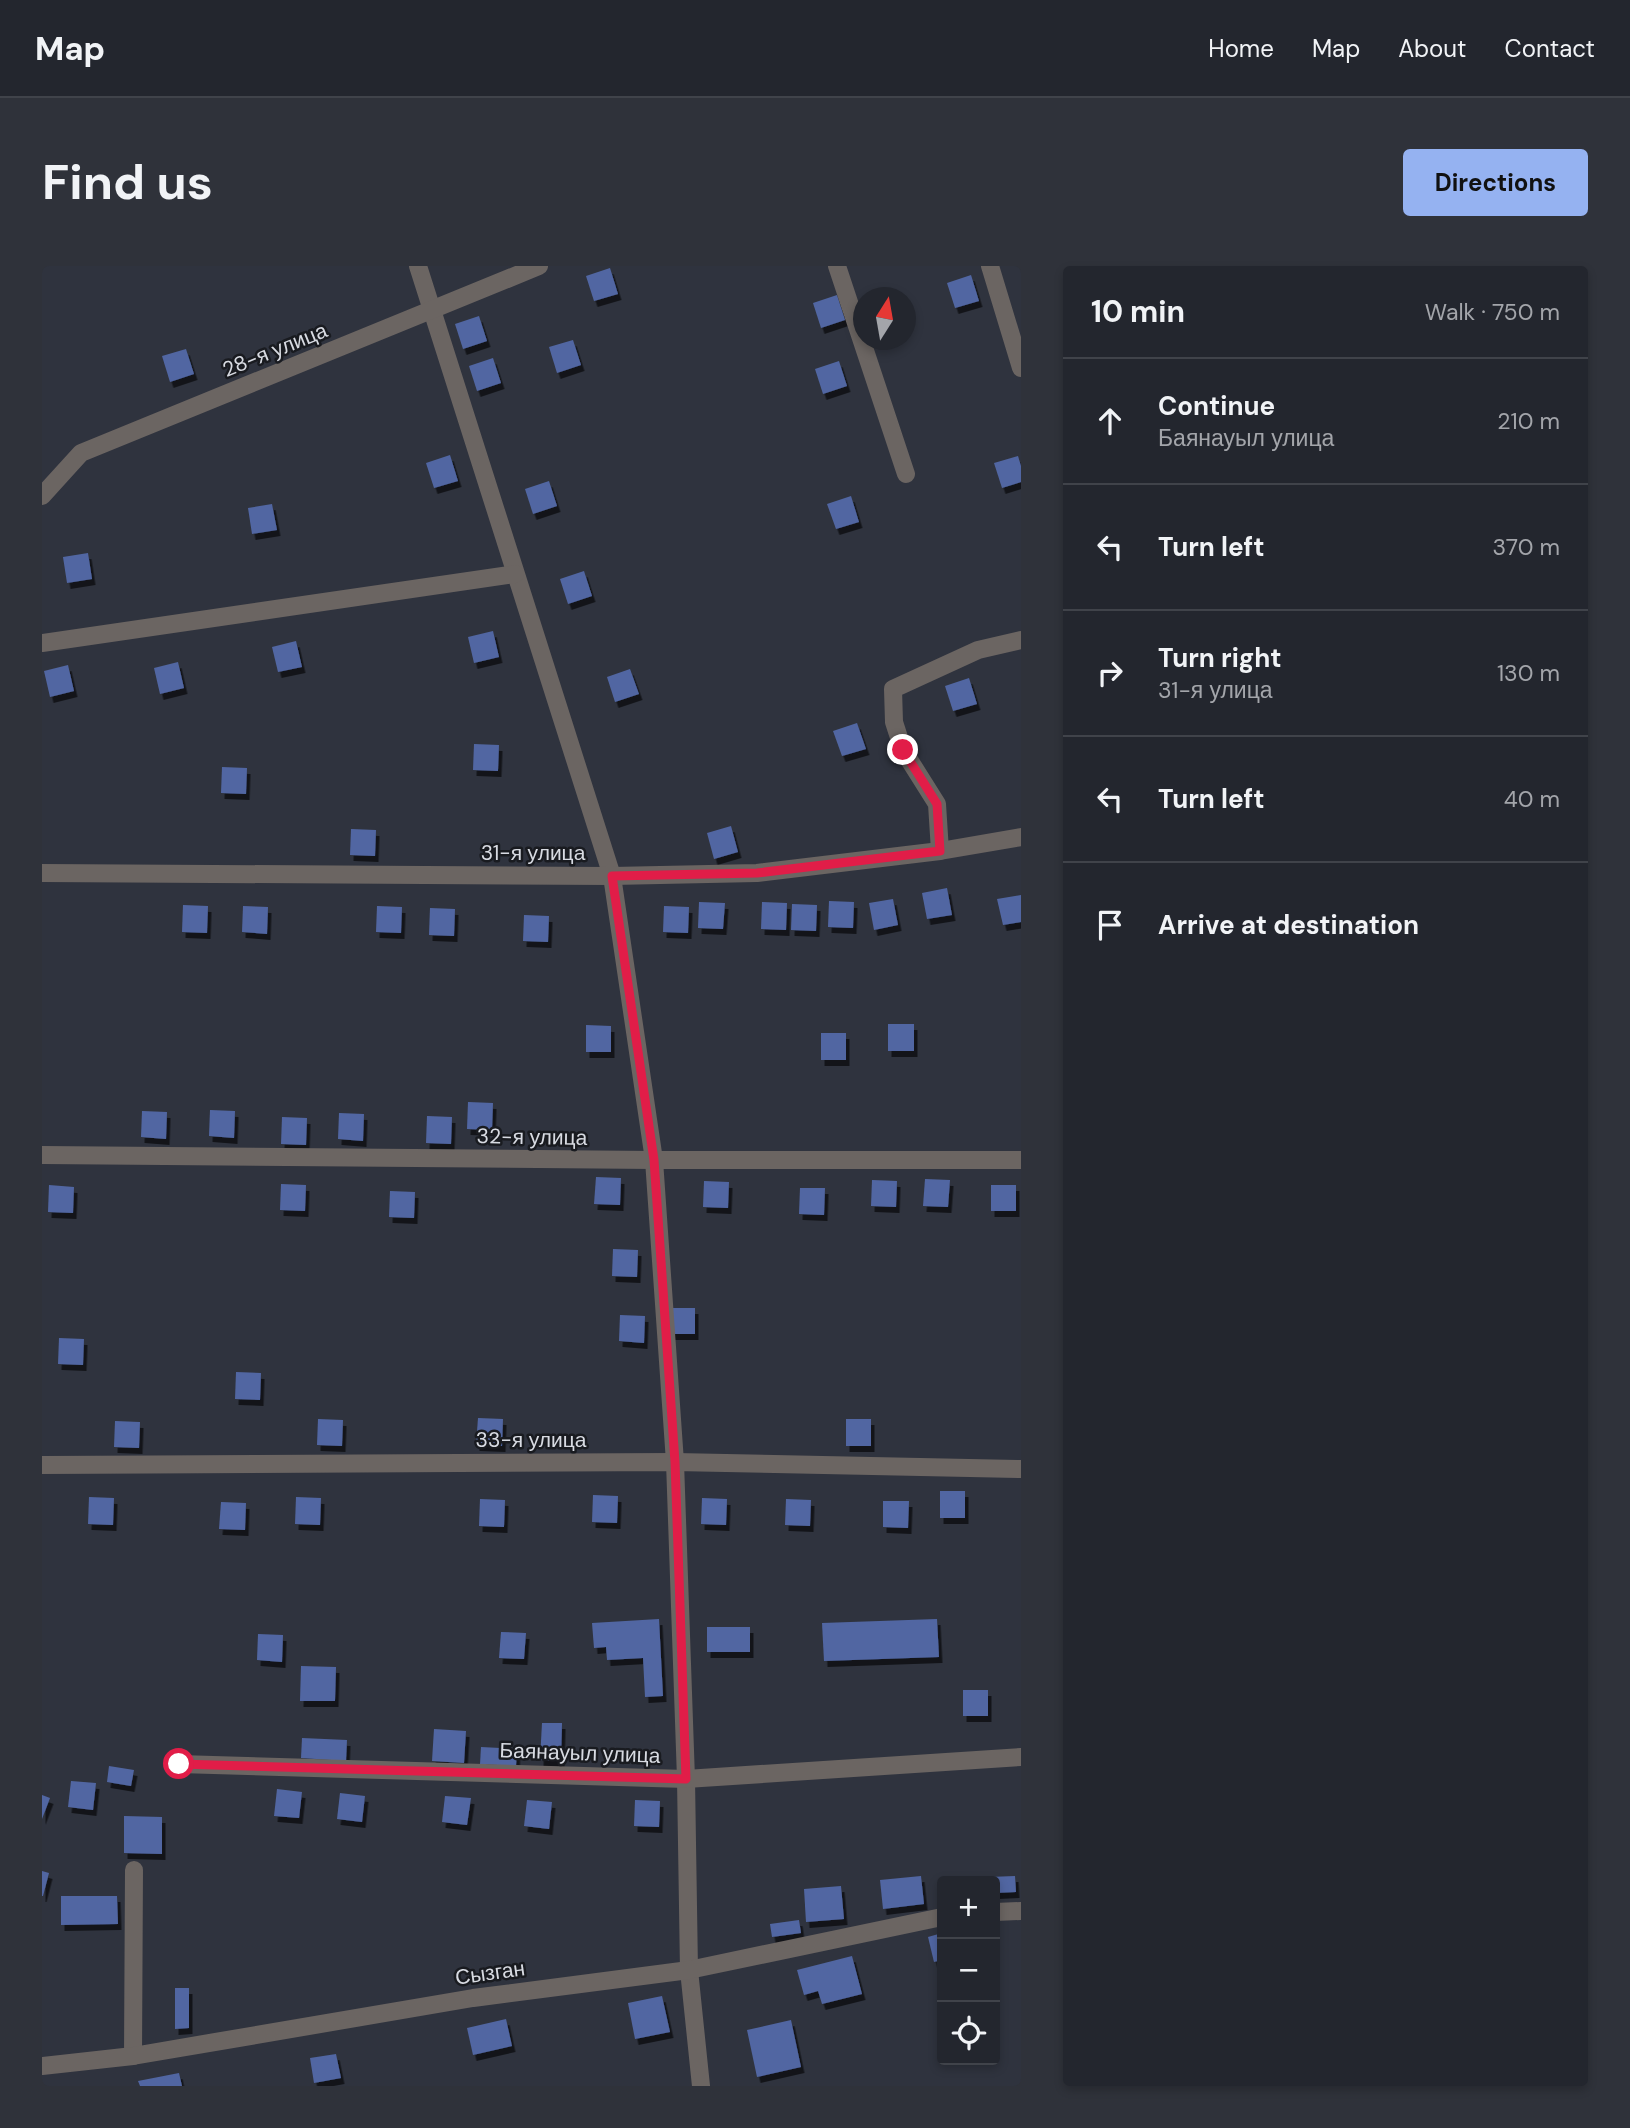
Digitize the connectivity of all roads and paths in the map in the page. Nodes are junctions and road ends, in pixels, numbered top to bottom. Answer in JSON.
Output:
{"nodes":[{"id":1,"x":418,"y":266,"type":"edge"},
{"id":2,"x":539,"y":266,"type":"edge"},
{"id":3,"x":837,"y":266,"type":"edge"},
{"id":4,"x":990,"y":266,"type":"edge"},
{"id":5,"x":433,"y":309,"type":"junction"},
{"id":6,"x":1021,"y":368,"type":"edge"},
{"id":7,"x":906,"y":474,"type":"dead end"},
{"id":8,"x":42,"y":496,"type":"edge"},
{"id":9,"x":515,"y":574,"type":"junction"},
{"id":10,"x":1021,"y":640,"type":"edge"},
{"id":11,"x":42,"y":643,"type":"edge"},
{"id":12,"x":1021,"y":838,"type":"edge"},
{"id":13,"x":940,"y":851,"type":"junction"},
{"id":14,"x":42,"y":873,"type":"edge"},
{"id":15,"x":612,"y":876,"type":"junction"},
{"id":16,"x":42,"y":1155,"type":"edge"},
{"id":17,"x":654,"y":1160,"type":"junction"},
{"id":18,"x":1021,"y":1160,"type":"edge"},
{"id":19,"x":675,"y":1462,"type":"junction"},
{"id":20,"x":42,"y":1465,"type":"edge"},
{"id":21,"x":1021,"y":1469,"type":"edge"},
{"id":22,"x":1021,"y":1757,"type":"edge"},
{"id":23,"x":179,"y":1764,"type":"dead end"},
{"id":24,"x":686,"y":1779,"type":"junction"},
{"id":25,"x":134,"y":1870,"type":"dead end"},
{"id":26,"x":1021,"y":1911,"type":"edge"},
{"id":27,"x":1000,"y":1912,"type":"edge"},
{"id":28,"x":937,"y":1918,"type":"edge"},
{"id":29,"x":689,"y":1970,"type":"junction"},
{"id":30,"x":133,"y":2056,"type":"junction"},
{"id":31,"x":42,"y":2066,"type":"edge"},
{"id":32,"x":701,"y":2086,"type":"edge"}],
"edges":[{"from":1,"to":5,"type":"street"},
{"from":2,"to":5,"type":"street","name":"28-я улица"},
{"from":3,"to":7,"type":"street"},
{"from":4,"to":6,"type":"street"},
{"from":5,"to":8,"type":"street","name":"28-я улица"},
{"from":5,"to":9,"type":"street"},
{"from":9,"to":11,"type":"street"},
{"from":9,"to":15,"type":"street"},
{"from":10,"to":13,"type":"street"},
{"from":12,"to":13,"type":"street","name":"31-я улица"},
{"from":13,"to":15,"type":"street","name":"31-я улица"},
{"from":14,"to":15,"type":"street","name":"31-я улица"},
{"from":15,"to":17,"type":"street"},
{"from":16,"to":17,"type":"street","name":"32-я улица"},
{"from":17,"to":18,"type":"street","name":"32-я улица"},
{"from":17,"to":19,"type":"street"},
{"from":19,"to":20,"type":"street","name":"33-я улица"},
{"from":19,"to":21,"type":"street","name":"33-я улица"},
{"from":19,"to":24,"type":"street"},
{"from":22,"to":24,"type":"street","name":"Баянауыл улица"},
{"from":23,"to":24,"type":"street","name":"Баянауыл улица"},
{"from":24,"to":29,"type":"street"},
{"from":25,"to":30,"type":"street"},
{"from":26,"to":27,"type":"street"},
{"from":28,"to":29,"type":"street","name":"Сызган"},
{"from":29,"to":30,"type":"street","name":"Сызган"},
{"from":29,"to":32,"type":"street"},
{"from":30,"to":31,"type":"street","name":"Сызган"}]}
